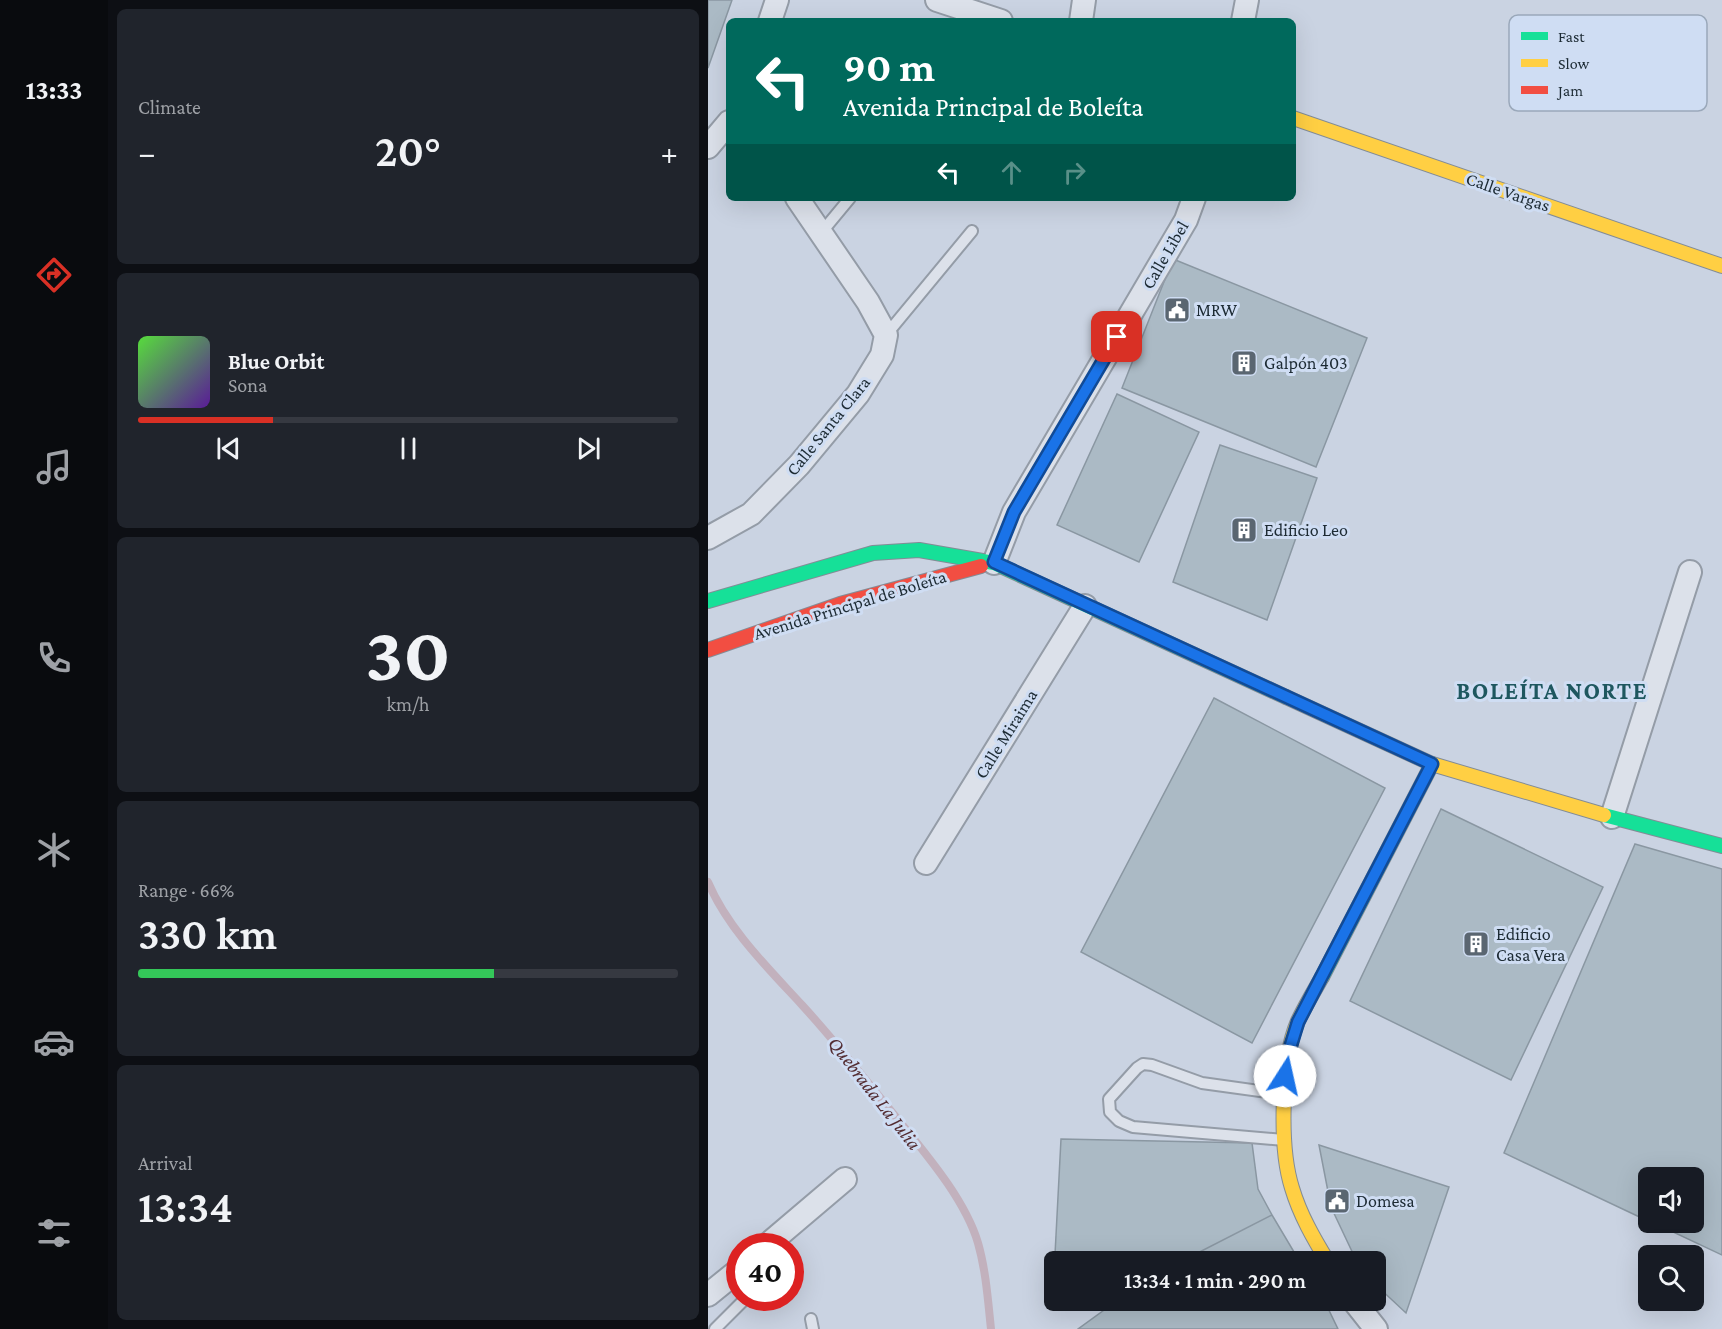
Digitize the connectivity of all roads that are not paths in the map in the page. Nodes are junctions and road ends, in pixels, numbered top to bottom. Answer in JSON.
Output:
{"nodes":[{"id":1,"x":777,"y":0,"type":"edge"},
{"id":2,"x":937,"y":0,"type":"edge"},
{"id":3,"x":1084,"y":0,"type":"edge"},
{"id":4,"x":1247,"y":0,"type":"edge"},
{"id":5,"x":771,"y":18,"type":"edge"},
{"id":6,"x":992,"y":18,"type":"edge"},
{"id":7,"x":1081,"y":18,"type":"edge"},
{"id":8,"x":1244,"y":18,"type":"edge"},
{"id":9,"x":1296,"y":119,"type":"edge"},
{"id":10,"x":726,"y":126,"type":"edge"},
{"id":11,"x":708,"y":147,"type":"edge"},
{"id":12,"x":798,"y":201,"type":"edge"},
{"id":13,"x":847,"y":201,"type":"edge"},
{"id":14,"x":1193,"y":201,"type":"edge"},
{"id":15,"x":972,"y":231,"type":"dead end"},
{"id":16,"x":820,"y":233,"type":"junction"},
{"id":17,"x":1722,"y":266,"type":"edge"},
{"id":18,"x":886,"y":335,"type":"junction"},
{"id":19,"x":708,"y":538,"type":"edge"},
{"id":20,"x":994,"y":562,"type":"junction"},
{"id":21,"x":1690,"y":572,"type":"dead end"},
{"id":22,"x":708,"y":601,"type":"edge"},
{"id":23,"x":1085,"y":606,"type":"junction"},
{"id":24,"x":708,"y":650,"type":"edge"},
{"id":25,"x":1432,"y":764,"type":"junction"},
{"id":26,"x":1612,"y":817,"type":"junction"},
{"id":27,"x":1722,"y":846,"type":"edge"},
{"id":28,"x":926,"y":863,"type":"dead end"},
{"id":29,"x":1284,"y":1095,"type":"junction"},
{"id":30,"x":1286,"y":1140,"type":"junction"},
{"id":31,"x":845,"y":1179,"type":"dead end"},
{"id":32,"x":781,"y":1233,"type":"edge"},
{"id":33,"x":1321,"y":1251,"type":"edge"},
{"id":34,"x":726,"y":1280,"type":"edge"},
{"id":35,"x":708,"y":1295,"type":"edge"},
{"id":36,"x":733,"y":1311,"type":"edge"},
{"id":37,"x":1362,"y":1311,"type":"edge"},
{"id":38,"x":714,"y":1329,"type":"edge"},
{"id":39,"x":1376,"y":1329,"type":"edge"}],
"edges":[{"from":1,"to":5,"type":"street"},
{"from":2,"to":6,"type":"street"},
{"from":3,"to":7,"type":"street"},
{"from":4,"to":8,"type":"street"},
{"from":9,"to":17,"type":"street","name":"Calle Vargas"},
{"from":10,"to":11,"type":"street"},
{"from":12,"to":16,"type":"street"},
{"from":13,"to":16,"type":"lane"},
{"from":14,"to":20,"type":"street","name":"Calle Libel"},
{"from":15,"to":18,"type":"lane"},
{"from":16,"to":18,"type":"street"},
{"from":18,"to":19,"type":"street","name":"Calle Santa Clara"},
{"from":20,"to":22,"type":"street","name":"Avenida Principal de Boleíta"},
{"from":20,"to":23,"type":"street","name":"Avenida Principal de Boleíta"},
{"from":20,"to":24,"type":"street","name":"Avenida Principal de Boleíta"},
{"from":21,"to":26,"type":"street"},
{"from":23,"to":25,"type":"street","name":"Avenida Principal de Boleíta"},
{"from":23,"to":28,"type":"street","name":"Calle Miraima"},
{"from":25,"to":26,"type":"street","name":"Avenida Principal de Boleíta"},
{"from":25,"to":29,"type":"street"},
{"from":26,"to":27,"type":"street"},
{"from":29,"to":30,"type":"street"},
{"from":29,"to":30,"type":"lane"},
{"from":30,"to":33,"type":"street"},
{"from":31,"to":32,"type":"street"},
{"from":34,"to":35,"type":"street"},
{"from":36,"to":38,"type":"lane"},
{"from":37,"to":39,"type":"street"}]}
